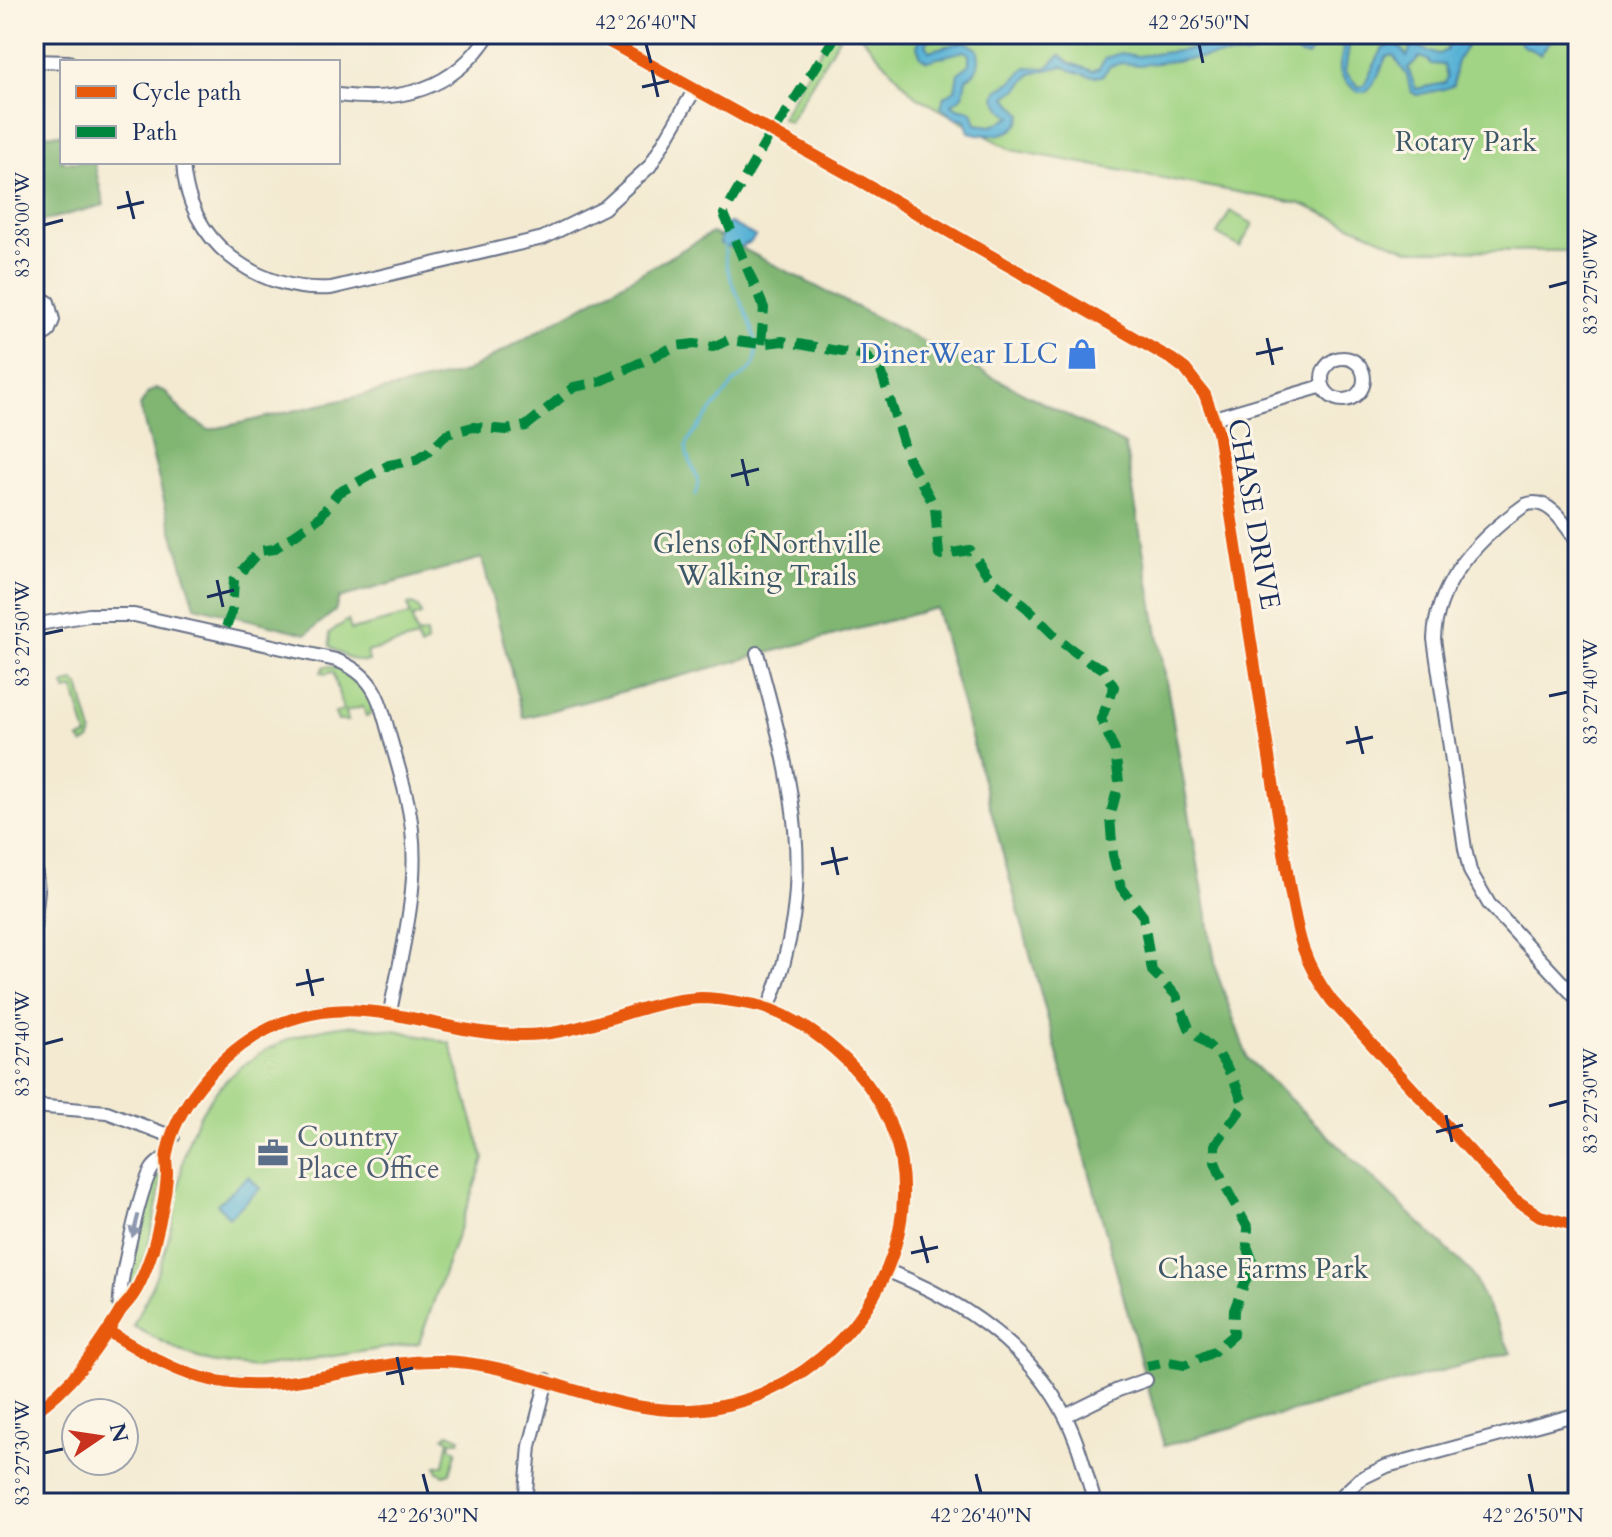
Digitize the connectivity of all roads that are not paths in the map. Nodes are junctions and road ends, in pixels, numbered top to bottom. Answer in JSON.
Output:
{"nodes":[{"id":1,"x":489,"y":34,"type":"edge"},
{"id":2,"x":595,"y":34,"type":"edge"},
{"id":3,"x":34,"y":61,"type":"edge"},
{"id":4,"x":60,"y":62,"type":"edge"},
{"id":5,"x":695,"y":89,"type":"junction"},
{"id":6,"x":340,"y":95,"type":"edge"},
{"id":7,"x":183,"y":164,"type":"edge"},
{"id":8,"x":34,"y":295,"type":"edge"},
{"id":9,"x":34,"y":340,"type":"edge"},
{"id":10,"x":1323,"y":386,"type":"dead end"},
{"id":11,"x":1214,"y":418,"type":"junction"},
{"id":12,"x":1578,"y":543,"type":"edge"},
{"id":13,"x":34,"y":625,"type":"edge"},
{"id":14,"x":757,"y":653,"type":"dead end"},
{"id":15,"x":34,"y":858,"type":"edge"},
{"id":16,"x":34,"y":930,"type":"edge"},
{"id":17,"x":1578,"y":1000,"type":"edge"},
{"id":18,"x":768,"y":1009,"type":"junction"},
{"id":19,"x":390,"y":1012,"type":"junction"},
{"id":20,"x":34,"y":1106,"type":"edge"},
{"id":21,"x":173,"y":1137,"type":"junction"},
{"id":22,"x":166,"y":1156,"type":"junction"},
{"id":23,"x":1578,"y":1226,"type":"edge"},
{"id":24,"x":888,"y":1271,"type":"junction"},
{"id":25,"x":120,"y":1309,"type":"junction"},
{"id":26,"x":109,"y":1332,"type":"junction"},
{"id":27,"x":547,"y":1380,"type":"junction"},
{"id":28,"x":1146,"y":1380,"type":"dead end"},
{"id":29,"x":34,"y":1412,"type":"edge"},
{"id":30,"x":1578,"y":1414,"type":"edge"},
{"id":31,"x":1065,"y":1416,"type":"junction"},
{"id":32,"x":525,"y":1503,"type":"edge"},
{"id":33,"x":1095,"y":1503,"type":"edge"},
{"id":34,"x":1334,"y":1503,"type":"edge"}],
"edges":[{"from":1,"to":6,"type":"street"},
{"from":2,"to":5,"type":"street","name":"CHASE DRIVE"},
{"from":3,"to":4,"type":"street"},
{"from":5,"to":7,"type":"street"},
{"from":5,"to":11,"type":"street","name":"CHASE DRIVE"},
{"from":8,"to":9,"type":"street"},
{"from":10,"to":11,"type":"street"},
{"from":11,"to":23,"type":"street","name":"CHASE DRIVE"},
{"from":12,"to":17,"type":"street"},
{"from":13,"to":19,"type":"street"},
{"from":14,"to":18,"type":"street"},
{"from":15,"to":16,"type":"street"},
{"from":18,"to":19,"type":"street"},
{"from":18,"to":24,"type":"street"},
{"from":19,"to":21,"type":"street"},
{"from":20,"to":21,"type":"street"},
{"from":21,"to":22,"type":"street"},
{"from":22,"to":25,"type":"street","one_way":true},
{"from":22,"to":25,"type":"street"},
{"from":24,"to":27,"type":"street"},
{"from":24,"to":31,"type":"street"},
{"from":25,"to":26,"type":"street"},
{"from":26,"to":27,"type":"street"},
{"from":26,"to":29,"type":"street"},
{"from":27,"to":32,"type":"street"},
{"from":28,"to":31,"type":"street"},
{"from":30,"to":34,"type":"street"},
{"from":31,"to":33,"type":"street"}]}
